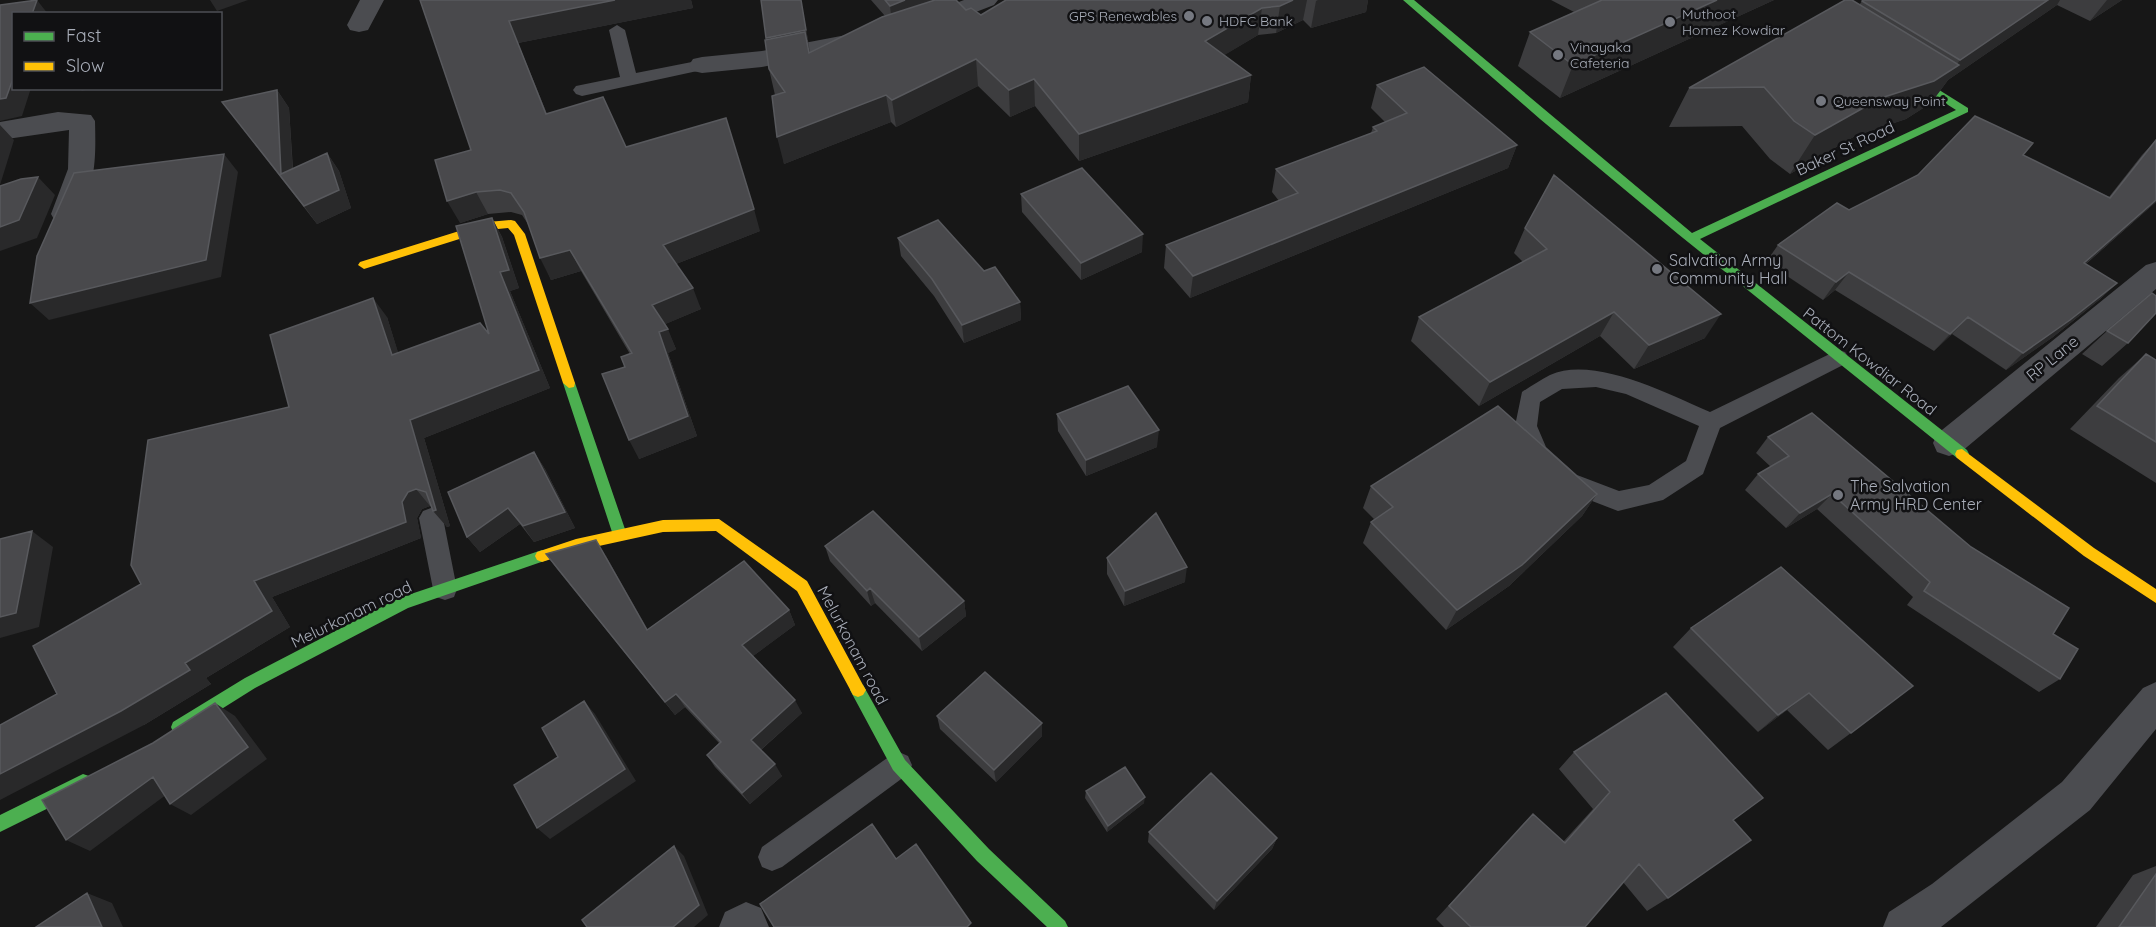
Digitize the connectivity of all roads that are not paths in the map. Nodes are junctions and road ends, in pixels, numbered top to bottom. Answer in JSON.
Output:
{"nodes":[{"id":1,"x":372,"y":0,"type":"edge"},
{"id":2,"x":986,"y":0,"type":"edge"},
{"id":3,"x":1408,"y":0,"type":"edge"},
{"id":4,"x":359,"y":25,"type":"dead end"},
{"id":5,"x":617,"y":30,"type":"dead end"},
{"id":6,"x":1886,"y":62,"type":"edge"},
{"id":7,"x":702,"y":65,"type":"joint"},
{"id":8,"x":629,"y":80,"type":"junction"},
{"id":9,"x":582,"y":90,"type":"dead end"},
{"id":10,"x":0,"y":131,"type":"edge"},
{"id":11,"x":56,"y":234,"type":"edge"},
{"id":12,"x":1692,"y":238,"type":"junction"},
{"id":13,"x":364,"y":265,"type":"dead end"},
{"id":14,"x":2156,"y":273,"type":"edge"},
{"id":15,"x":1838,"y":358,"type":"junction"},
{"id":16,"x":1712,"y":422,"type":"junction"},
{"id":17,"x":1948,"y":443,"type":"junction"},
{"id":18,"x":431,"y":518,"type":"edge"},
{"id":19,"x":620,"y":535,"type":"junction"},
{"id":20,"x":445,"y":589,"type":"junction"},
{"id":21,"x":2156,"y":597,"type":"edge"},
{"id":22,"x":2156,"y":700,"type":"edge"},
{"id":23,"x":169,"y":733,"type":"edge"},
{"id":24,"x":899,"y":765,"type":"junction"},
{"id":25,"x":100,"y":773,"type":"edge"},
{"id":26,"x":0,"y":824,"type":"edge"},
{"id":27,"x":772,"y":857,"type":"dead end"},
{"id":28,"x":1055,"y":926,"type":"edge"},
{"id":29,"x":741,"y":927,"type":"edge"},
{"id":30,"x":748,"y":927,"type":"edge"},
{"id":31,"x":1904,"y":927,"type":"edge"}],
"edges":[{"from":1,"to":4,"type":"street"},
{"from":2,"to":7,"type":"street"},
{"from":3,"to":12,"type":"street","name":"Pattom Kowdiar Road"},
{"from":5,"to":8,"type":"lane"},
{"from":6,"to":12,"type":"street","name":"Baker St Road"},
{"from":7,"to":8,"type":"lane"},
{"from":8,"to":9,"type":"lane"},
{"from":10,"to":11,"type":"street"},
{"from":12,"to":15,"type":"street","name":"Pattom Kowdiar Road"},
{"from":13,"to":19,"type":"street"},
{"from":14,"to":17,"type":"street","name":"RP Lane"},
{"from":15,"to":16,"type":"lane"},
{"from":15,"to":17,"type":"street","name":"Pattom Kowdiar Road"},
{"from":16,"to":16,"type":"lane"},
{"from":17,"to":21,"type":"street","name":"Pattom Kowdiar Road"},
{"from":18,"to":20,"type":"lane"},
{"from":19,"to":20,"type":"street","name":"Melurkonam road"},
{"from":19,"to":24,"type":"street","name":"Melurkonam road"},
{"from":20,"to":23,"type":"street","name":"Melurkonam road"},
{"from":22,"to":31,"type":"street"},
{"from":24,"to":27,"type":"lane"},
{"from":24,"to":28,"type":"street","name":"Melurkonam road"},
{"from":25,"to":26,"type":"street"},
{"from":29,"to":30,"type":"street"}]}
